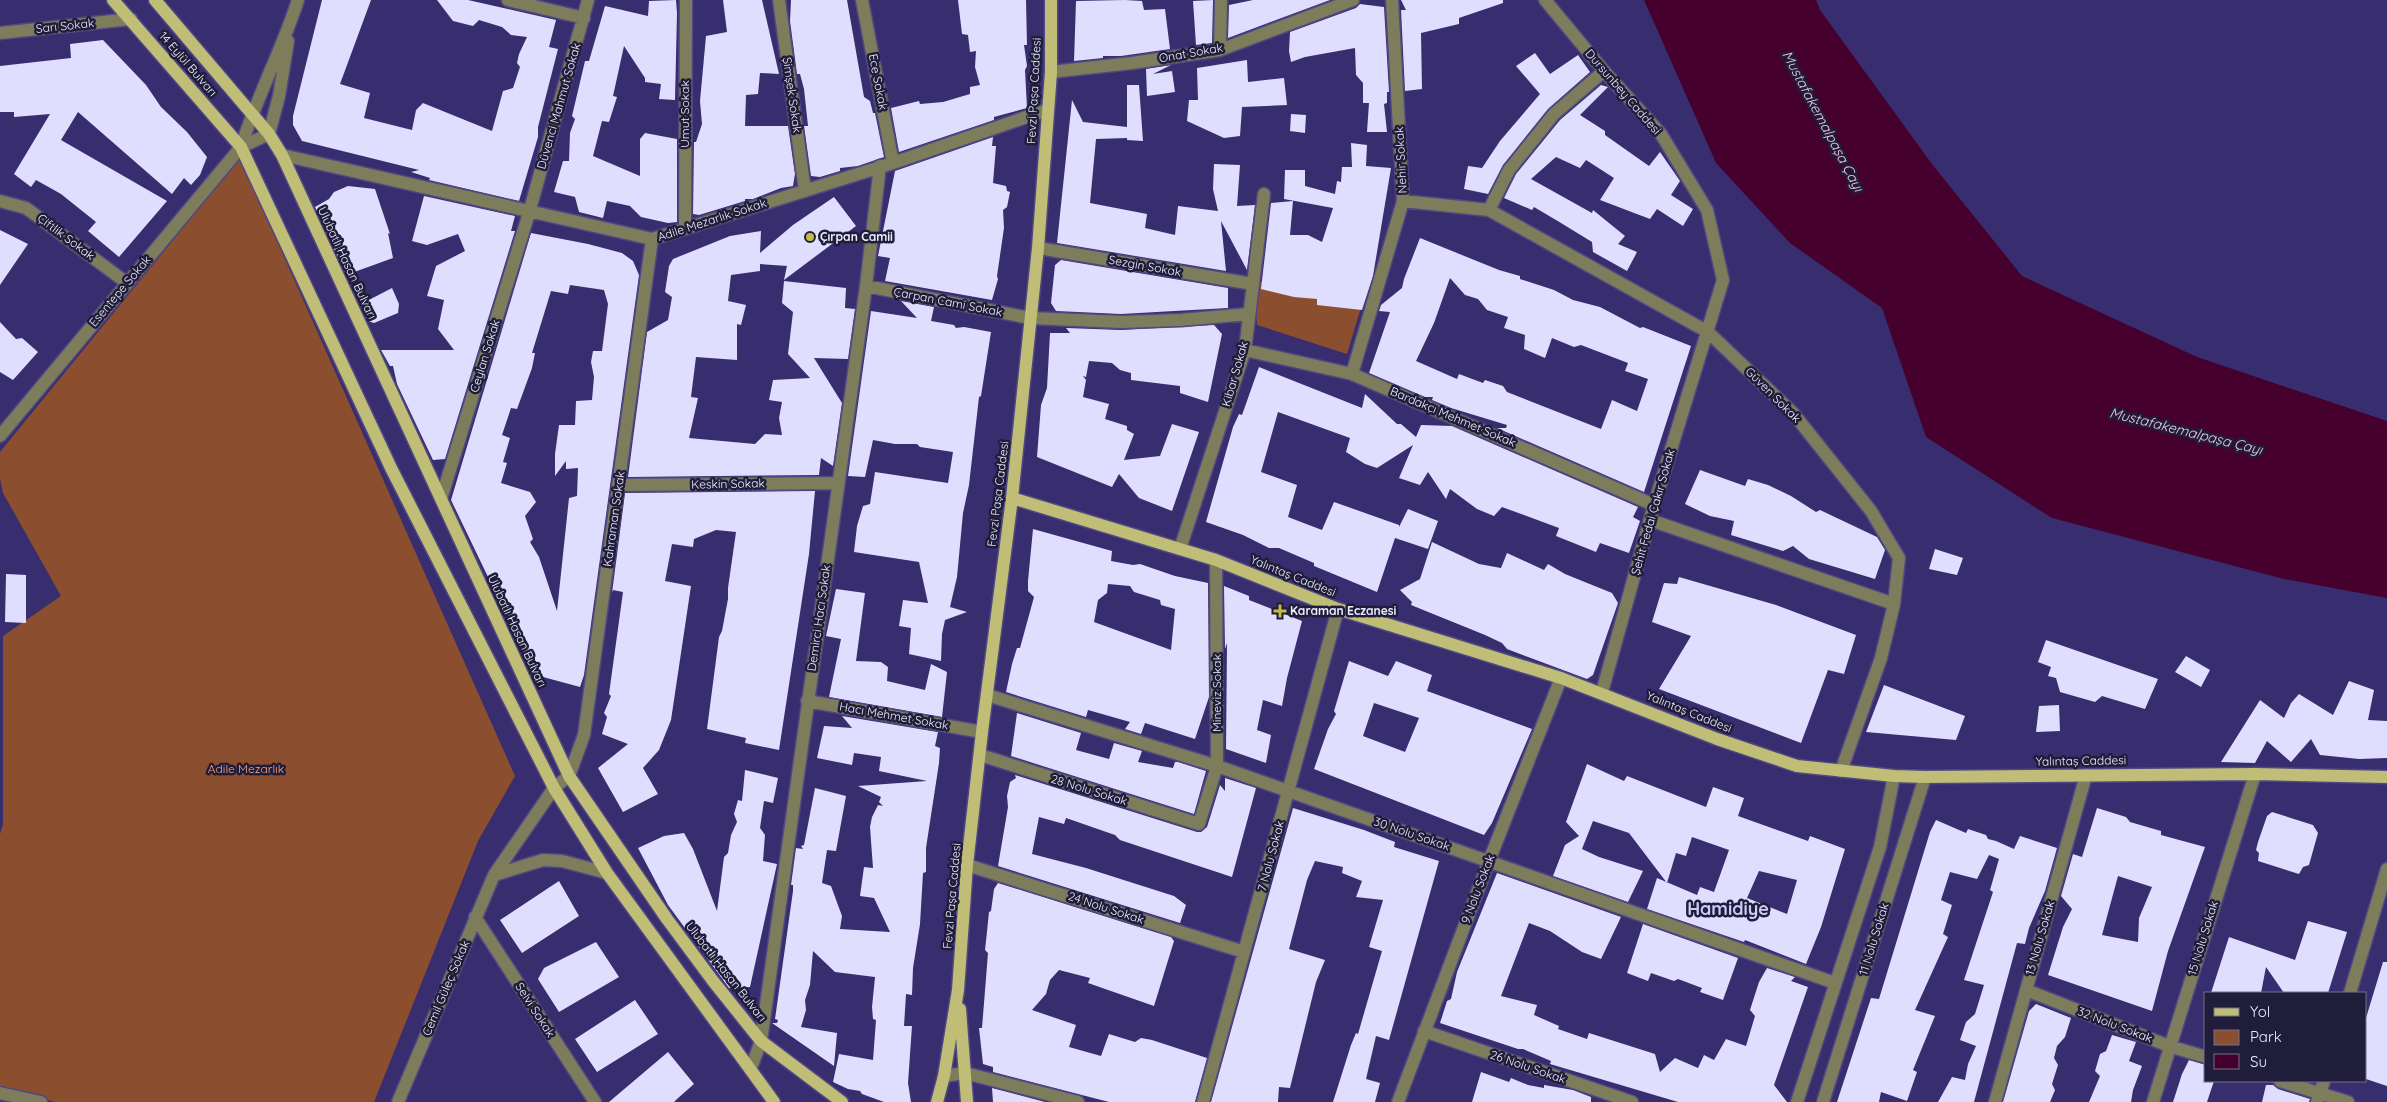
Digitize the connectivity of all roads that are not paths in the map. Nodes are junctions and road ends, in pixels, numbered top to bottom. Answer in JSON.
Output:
{"nodes":[{"id":1,"x":113,"y":0,"type":"edge"},
{"id":2,"x":155,"y":0,"type":"edge"},
{"id":3,"x":298,"y":0,"type":"edge"},
{"id":4,"x":508,"y":0,"type":"edge"},
{"id":5,"x":588,"y":0,"type":"edge"},
{"id":6,"x":686,"y":0,"type":"edge"},
{"id":7,"x":779,"y":0,"type":"edge"},
{"id":8,"x":862,"y":0,"type":"edge"},
{"id":9,"x":1051,"y":0,"type":"edge"},
{"id":10,"x":1221,"y":0,"type":"edge"},
{"id":11,"x":1353,"y":0,"type":"edge"},
{"id":12,"x":1392,"y":0,"type":"edge"},
{"id":13,"x":1545,"y":0,"type":"edge"},
{"id":14,"x":584,"y":18,"type":"junction"},
{"id":15,"x":131,"y":19,"type":"junction"},
{"id":16,"x":290,"y":26,"type":"junction"},
{"id":17,"x":0,"y":32,"type":"edge"},
{"id":18,"x":1220,"y":50,"type":"junction"},
{"id":19,"x":1604,"y":71,"type":"junction"},
{"id":20,"x":1051,"y":72,"type":"junction"},
{"id":21,"x":1047,"y":110,"type":"junction"},
{"id":22,"x":252,"y":113,"type":"junction"},
{"id":23,"x":269,"y":134,"type":"junction"},
{"id":24,"x":242,"y":146,"type":"junction"},
{"id":25,"x":282,"y":155,"type":"junction"},
{"id":26,"x":893,"y":163,"type":"junction"},
{"id":27,"x":880,"y":166,"type":"junction"},
{"id":28,"x":806,"y":191,"type":"junction"},
{"id":29,"x":1264,"y":194,"type":"dead end"},
{"id":30,"x":0,"y":200,"type":"edge"},
{"id":31,"x":1403,"y":201,"type":"junction"},
{"id":32,"x":1489,"y":210,"type":"junction"},
{"id":33,"x":529,"y":213,"type":"junction"},
{"id":34,"x":685,"y":229,"type":"junction"},
{"id":35,"x":652,"y":239,"type":"junction"},
{"id":36,"x":1038,"y":248,"type":"junction"},
{"id":37,"x":127,"y":283,"type":"junction"},
{"id":38,"x":1253,"y":284,"type":"junction"},
{"id":39,"x":866,"y":286,"type":"junction"},
{"id":40,"x":1248,"y":314,"type":"junction"},
{"id":41,"x":1030,"y":318,"type":"junction"},
{"id":42,"x":1708,"y":332,"type":"junction"},
{"id":43,"x":1244,"y":350,"type":"junction"},
{"id":44,"x":1352,"y":374,"type":"junction"},
{"id":45,"x":0,"y":436,"type":"edge"},
{"id":46,"x":838,"y":483,"type":"junction"},
{"id":47,"x":618,"y":485,"type":"junction"},
{"id":48,"x":1012,"y":498,"type":"junction"},
{"id":49,"x":441,"y":499,"type":"junction"},
{"id":50,"x":1654,"y":505,"type":"junction"},
{"id":51,"x":1650,"y":520,"type":"junction"},
{"id":52,"x":1180,"y":549,"type":"junction"},
{"id":53,"x":1216,"y":560,"type":"junction"},
{"id":54,"x":1894,"y":604,"type":"junction"},
{"id":55,"x":1338,"y":609,"type":"junction"},
{"id":56,"x":1561,"y":678,"type":"junction"},
{"id":57,"x":1602,"y":692,"type":"junction"},
{"id":58,"x":987,"y":695,"type":"junction"},
{"id":59,"x":807,"y":701,"type":"junction"},
{"id":60,"x":982,"y":732,"type":"junction"},
{"id":61,"x":980,"y":755,"type":"junction"},
{"id":62,"x":1217,"y":766,"type":"junction"},
{"id":63,"x":1841,"y":771,"type":"junction"},
{"id":64,"x":2086,"y":774,"type":"junction"},
{"id":65,"x":2255,"y":774,"type":"junction"},
{"id":66,"x":569,"y":776,"type":"junction"},
{"id":67,"x":1894,"y":776,"type":"junction"},
{"id":68,"x":1925,"y":777,"type":"junction"},
{"id":69,"x":2387,"y":777,"type":"edge"},
{"id":70,"x":554,"y":788,"type":"junction"},
{"id":71,"x":1288,"y":791,"type":"junction"},
{"id":72,"x":1199,"y":824,"type":"joint"},
{"id":73,"x":1488,"y":861,"type":"junction"},
{"id":74,"x":967,"y":865,"type":"junction"},
{"id":75,"x":2387,"y":870,"type":"edge"},
{"id":76,"x":607,"y":873,"type":"junction"},
{"id":77,"x":494,"y":875,"type":"junction"},
{"id":78,"x":475,"y":917,"type":"junction"},
{"id":79,"x":1244,"y":952,"type":"junction"},
{"id":80,"x":1835,"y":983,"type":"junction"},
{"id":81,"x":958,"y":990,"type":"junction"},
{"id":82,"x":2026,"y":990,"type":"junction"},
{"id":83,"x":2350,"y":992,"type":"edge"},
{"id":84,"x":1424,"y":1031,"type":"junction"},
{"id":85,"x":761,"y":1041,"type":"junction"},
{"id":86,"x":2169,"y":1046,"type":"junction"},
{"id":87,"x":2204,"y":1056,"type":"edge"},
{"id":88,"x":750,"y":1068,"type":"junction"},
{"id":89,"x":965,"y":1073,"type":"junction"},
{"id":90,"x":944,"y":1076,"type":"junction"},
{"id":91,"x":2284,"y":1082,"type":"edge"},
{"id":92,"x":2321,"y":1092,"type":"edge"},
{"id":93,"x":0,"y":1093,"type":"edge"},
{"id":94,"x":41,"y":1102,"type":"edge"},
{"id":95,"x":398,"y":1102,"type":"edge"},
{"id":96,"x":595,"y":1102,"type":"edge"},
{"id":97,"x":774,"y":1102,"type":"edge"},
{"id":98,"x":842,"y":1102,"type":"edge"},
{"id":99,"x":937,"y":1102,"type":"edge"},
{"id":100,"x":967,"y":1102,"type":"edge"},
{"id":101,"x":1078,"y":1102,"type":"edge"},
{"id":102,"x":1203,"y":1102,"type":"edge"},
{"id":103,"x":1398,"y":1102,"type":"edge"},
{"id":104,"x":1632,"y":1102,"type":"edge"},
{"id":105,"x":1797,"y":1102,"type":"edge"},
{"id":106,"x":1823,"y":1102,"type":"edge"},
{"id":107,"x":1994,"y":1102,"type":"edge"},
{"id":108,"x":2153,"y":1102,"type":"edge"},
{"id":109,"x":2348,"y":1102,"type":"edge"}],
"edges":[{"from":1,"to":15,"type":"main road","name":"14 Eylül Bulvarı"},
{"from":2,"to":22,"type":"main road","name":"14 Eylül Bulvarı"},
{"from":3,"to":16,"type":"street"},
{"from":4,"to":14,"type":"street"},
{"from":5,"to":14,"type":"street","name":"Düvenci Mahmut Sokak"},
{"from":6,"to":34,"type":"street","name":"Umut Sokak"},
{"from":7,"to":28,"type":"street","name":"Şimşek Sokak"},
{"from":8,"to":26,"type":"street","name":"Ece Sokak"},
{"from":9,"to":20,"type":"main road","name":"Fevzi Paşa Caddesi"},
{"from":10,"to":18,"type":"street"},
{"from":11,"to":18,"type":"street","name":"Onat Sokak"},
{"from":12,"to":31,"type":"street","name":"Nehir Sokak"},
{"from":13,"to":19,"type":"street","name":"Dursunbey Caddesi"},
{"from":14,"to":33,"type":"street","name":"Düvenci Mahmut Sokak"},
{"from":15,"to":17,"type":"street","name":"Sarı Sokak"},
{"from":15,"to":24,"type":"main road","name":"14 Eylül Bulvarı"},
{"from":16,"to":22,"type":"street"},
{"from":16,"to":23,"type":"street"},
{"from":18,"to":20,"type":"street","name":"Onat Sokak"},
{"from":19,"to":32,"type":"street"},
{"from":19,"to":42,"type":"street","name":"Dursunbey Caddesi"},
{"from":20,"to":21,"type":"main road","name":"Fevzi Paşa Caddesi"},
{"from":21,"to":26,"type":"street","name":"Adile Mezarlık Sokak"},
{"from":21,"to":36,"type":"main road","name":"Fevzi Paşa Caddesi"},
{"from":22,"to":23,"type":"main road","name":"Ulubatlı Hasan Bulvarı"},
{"from":22,"to":24,"type":"street"},
{"from":23,"to":24,"type":"street"},
{"from":23,"to":25,"type":"main road","name":"Ulubatlı Hasan Bulvarı"},
{"from":24,"to":37,"type":"street","name":"Esentepe Sokak"},
{"from":24,"to":70,"type":"main road"},
{"from":25,"to":33,"type":"street","name":"Adile Mezarlık Sokak"},
{"from":25,"to":49,"type":"main road","name":"Ulubatlı Hasan Bulvarı"},
{"from":26,"to":27,"type":"street","name":"Adile Mezarlık Sokak"},
{"from":27,"to":28,"type":"street","name":"Adile Mezarlık Sokak"},
{"from":27,"to":39,"type":"street","name":"Demirci Hacı Sokak"},
{"from":28,"to":34,"type":"street","name":"Adile Mezarlık Sokak"},
{"from":29,"to":38,"type":"street","name":"Kibar Sokak"},
{"from":30,"to":37,"type":"street","name":"Çiftlik Sokak"},
{"from":31,"to":32,"type":"street","name":"Güven Sokak"},
{"from":31,"to":44,"type":"street","name":"Nehir Sokak"},
{"from":32,"to":42,"type":"street","name":"Güven Sokak"},
{"from":33,"to":35,"type":"street","name":"Adile Mezarlık Sokak"},
{"from":33,"to":49,"type":"street","name":"Ceylan Sokak"},
{"from":34,"to":35,"type":"street","name":"Adile Mezarlık Sokak"},
{"from":35,"to":47,"type":"street","name":"Kahraman Sokak"},
{"from":36,"to":38,"type":"street","name":"Sezgin Sokak"},
{"from":36,"to":41,"type":"main road","name":"Fevzi Paşa Caddesi"},
{"from":37,"to":45,"type":"street","name":"Esentepe Sokak"},
{"from":38,"to":40,"type":"street","name":"Kibar Sokak"},
{"from":39,"to":41,"type":"street","name":"Çarpan Cami Sokak"},
{"from":39,"to":46,"type":"street","name":"Demirci Hacı Sokak"},
{"from":40,"to":41,"type":"street"},
{"from":40,"to":43,"type":"street","name":"Kibar Sokak"},
{"from":41,"to":48,"type":"main road","name":"Fevzi Paşa Caddesi"},
{"from":42,"to":50,"type":"street","name":"Şehit Fedai Çakır Sokak"},
{"from":42,"to":54,"type":"street","name":"Güven Sokak"},
{"from":43,"to":44,"type":"street","name":"Bardakçı Mehmet Sokak"},
{"from":43,"to":52,"type":"street","name":"Kibar Sokak"},
{"from":44,"to":50,"type":"street","name":"Bardakçı Mehmet Sokak"},
{"from":46,"to":47,"type":"street","name":"Keskin Sokak"},
{"from":46,"to":59,"type":"street","name":"Demirci Hacı Sokak"},
{"from":47,"to":66,"type":"street","name":"Kahraman Sokak"},
{"from":48,"to":52,"type":"main road","name":"Yalıntaş Caddesi"},
{"from":48,"to":58,"type":"main road","name":"Fevzi Paşa Caddesi"},
{"from":49,"to":66,"type":"main road","name":"Ulubatlı Hasan Bulvarı"},
{"from":50,"to":51,"type":"street","name":"Şehit Fedai Çakır Sokak"},
{"from":51,"to":54,"type":"street"},
{"from":51,"to":57,"type":"street","name":"Şehit Fedai Çakır Sokak"},
{"from":52,"to":53,"type":"main road","name":"Yalıntaş Caddesi"},
{"from":53,"to":55,"type":"main road","name":"Yalıntaş Caddesi"},
{"from":53,"to":62,"type":"street","name":"Mineviz Sokak"},
{"from":54,"to":63,"type":"street","name":"Güven Sokak"},
{"from":55,"to":56,"type":"main road","name":"Yalıntaş Caddesi"},
{"from":55,"to":71,"type":"street","name":"7 Nolu Sokak"},
{"from":56,"to":57,"type":"main road","name":"Yalıntaş Caddesi"},
{"from":56,"to":73,"type":"street","name":"9 Nolu Sokak"},
{"from":57,"to":63,"type":"main road","name":"Yalıntaş Caddesi"},
{"from":58,"to":60,"type":"main road","name":"Fevzi Paşa Caddesi"},
{"from":58,"to":62,"type":"street","name":"30 Nolu Sokak"},
{"from":59,"to":60,"type":"street","name":"Hacı Mehmet Sokak"},
{"from":59,"to":85,"type":"street","name":"Demirci Hacı Sokak"},
{"from":60,"to":61,"type":"main road","name":"Fevzi Paşa Caddesi"},
{"from":61,"to":72,"type":"street","name":"28 Nolu Sokak"},
{"from":61,"to":74,"type":"main road","name":"Fevzi Paşa Caddesi"},
{"from":62,"to":71,"type":"street","name":"30 Nolu Sokak"},
{"from":62,"to":72,"type":"street","name":"Mineviz Sokak"},
{"from":63,"to":67,"type":"main road","name":"Yalıntaş Caddesi"},
{"from":64,"to":65,"type":"main road","name":"Yalıntaş Caddesi"},
{"from":64,"to":68,"type":"main road","name":"Yalıntaş Caddesi"},
{"from":64,"to":82,"type":"street","name":"13 Nolu Sokak"},
{"from":65,"to":69,"type":"main road","name":"Yalıntaş Caddesi"},
{"from":65,"to":86,"type":"street","name":"15 Nolu Sokak"},
{"from":66,"to":70,"type":"street"},
{"from":66,"to":85,"type":"main road","name":"Ulubatlı Hasan Bulvarı"},
{"from":67,"to":68,"type":"main road","name":"Yalıntaş Caddesi"},
{"from":67,"to":80,"type":"street","name":"11 Nolu Sokak"},
{"from":68,"to":106,"type":"street","name":"11 Nolu Sokak"},
{"from":70,"to":76,"type":"main road"},
{"from":70,"to":77,"type":"street","name":"Cemil Güleç Sokak"},
{"from":71,"to":73,"type":"street","name":"30 Nolu Sokak"},
{"from":71,"to":79,"type":"street","name":"7 Nolu Sokak"},
{"from":73,"to":80,"type":"street","name":"30 Nolu Sokak"},
{"from":73,"to":84,"type":"street","name":"9 Nolu Sokak"},
{"from":74,"to":79,"type":"street","name":"24 Nolu Sokak"},
{"from":74,"to":81,"type":"main road","name":"Fevzi Paşa Caddesi"},
{"from":75,"to":83,"type":"street"},
{"from":76,"to":77,"type":"street"},
{"from":76,"to":88,"type":"main road"},
{"from":77,"to":78,"type":"street","name":"Cemil Güleç Sokak"},
{"from":78,"to":95,"type":"street","name":"Cemil Güleç Sokak"},
{"from":78,"to":96,"type":"street","name":"Selvi Sokak"},
{"from":79,"to":102,"type":"street","name":"7 Nolu Sokak"},
{"from":80,"to":105,"type":"street","name":"11 Nolu Sokak"},
{"from":81,"to":89,"type":"main road","name":"Fevzi Paşa Caddesi"},
{"from":81,"to":90,"type":"main road","name":"Fevzi Paşa Caddesi"},
{"from":82,"to":86,"type":"street","name":"32 Nolu Sokak"},
{"from":82,"to":107,"type":"street","name":"13 Nolu Sokak"},
{"from":84,"to":103,"type":"street","name":"9 Nolu Sokak"},
{"from":84,"to":104,"type":"street","name":"26 Nolu Sokak"},
{"from":85,"to":88,"type":"street","name":"Demirci Hacı Sokak"},
{"from":85,"to":98,"type":"main road","name":"Ulubatlı Hasan Bulvarı"},
{"from":86,"to":87,"type":"street","name":"32 Nolu Sokak"},
{"from":86,"to":108,"type":"street","name":"15 Nolu Sokak"},
{"from":88,"to":97,"type":"main road"},
{"from":89,"to":90,"type":"street"},
{"from":89,"to":100,"type":"main road","name":"Fevzi Paşa Caddesi"},
{"from":89,"to":101,"type":"street"},
{"from":90,"to":99,"type":"main road","name":"Fevzi Paşa Caddesi"},
{"from":91,"to":92,"type":"street"},
{"from":92,"to":109,"type":"street"},
{"from":93,"to":94,"type":"street"}]}
